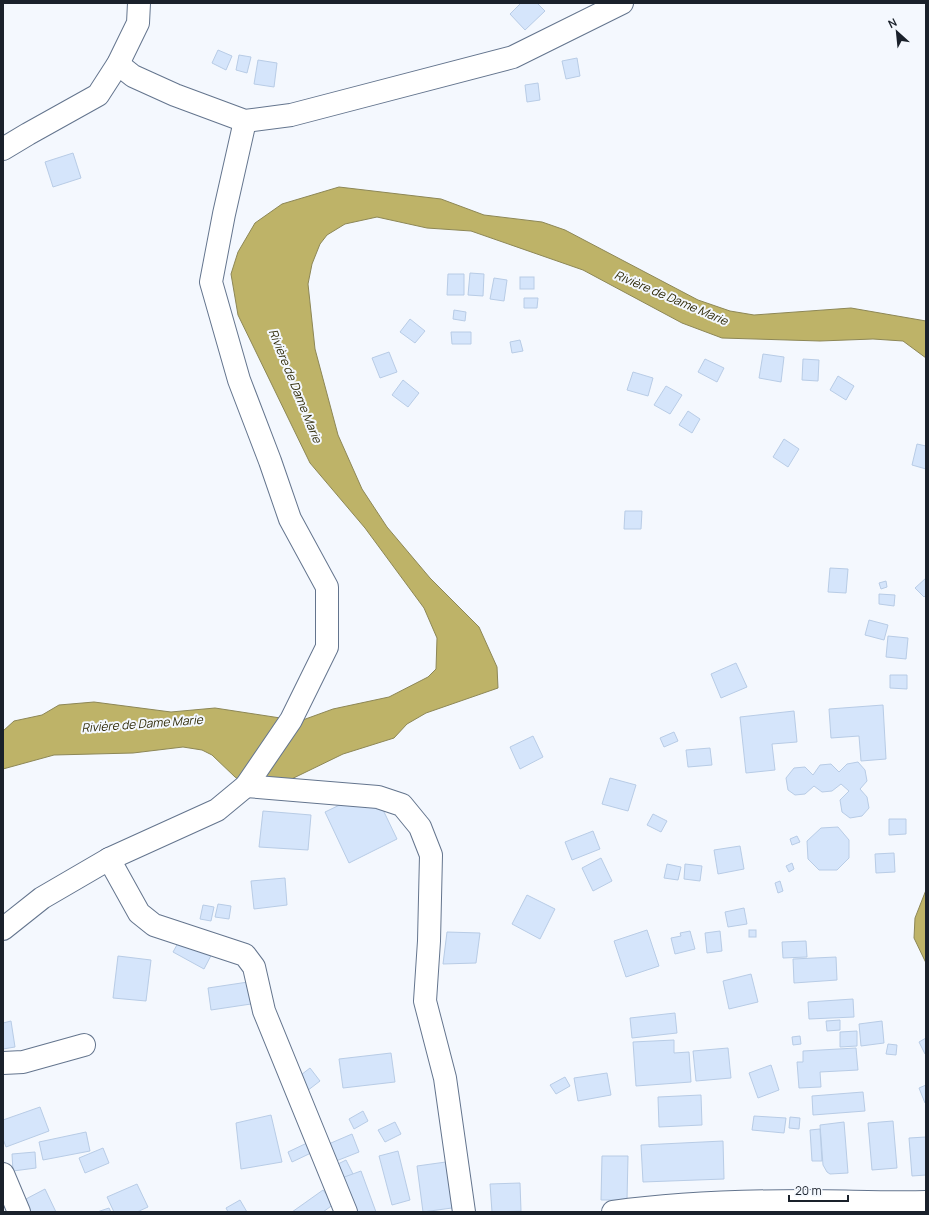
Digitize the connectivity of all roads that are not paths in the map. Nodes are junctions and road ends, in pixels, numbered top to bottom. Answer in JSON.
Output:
{"nodes":[{"id":1,"x":139,"y":3,"type":"edge"},
{"id":2,"x":622,"y":3,"type":"edge"},
{"id":3,"x":118,"y":64,"type":"junction"},
{"id":4,"x":245,"y":121,"type":"junction"},
{"id":5,"x":3,"y":149,"type":"edge"},
{"id":6,"x":246,"y":786,"type":"junction"},
{"id":7,"x":109,"y":859,"type":"junction"},
{"id":8,"x":3,"y":929,"type":"edge"},
{"id":9,"x":84,"y":1045,"type":"dead end"},
{"id":10,"x":3,"y":1063,"type":"edge"},
{"id":11,"x":3,"y":1174,"type":"edge"},
{"id":12,"x":926,"y":1202,"type":"edge"},
{"id":13,"x":627,"y":1211,"type":"edge"},
{"id":14,"x":19,"y":1212,"type":"edge"},
{"id":15,"x":346,"y":1212,"type":"edge"},
{"id":16,"x":464,"y":1212,"type":"edge"}],
"edges":[{"from":1,"to":3,"type":"street"},
{"from":2,"to":4,"type":"street"},
{"from":3,"to":4,"type":"street"},
{"from":3,"to":5,"type":"street"},
{"from":4,"to":6,"type":"street"},
{"from":6,"to":7,"type":"street"},
{"from":6,"to":16,"type":"street"},
{"from":7,"to":8,"type":"street"},
{"from":7,"to":15,"type":"street"},
{"from":9,"to":10,"type":"street"},
{"from":11,"to":14,"type":"street"},
{"from":12,"to":13,"type":"street"}]}
